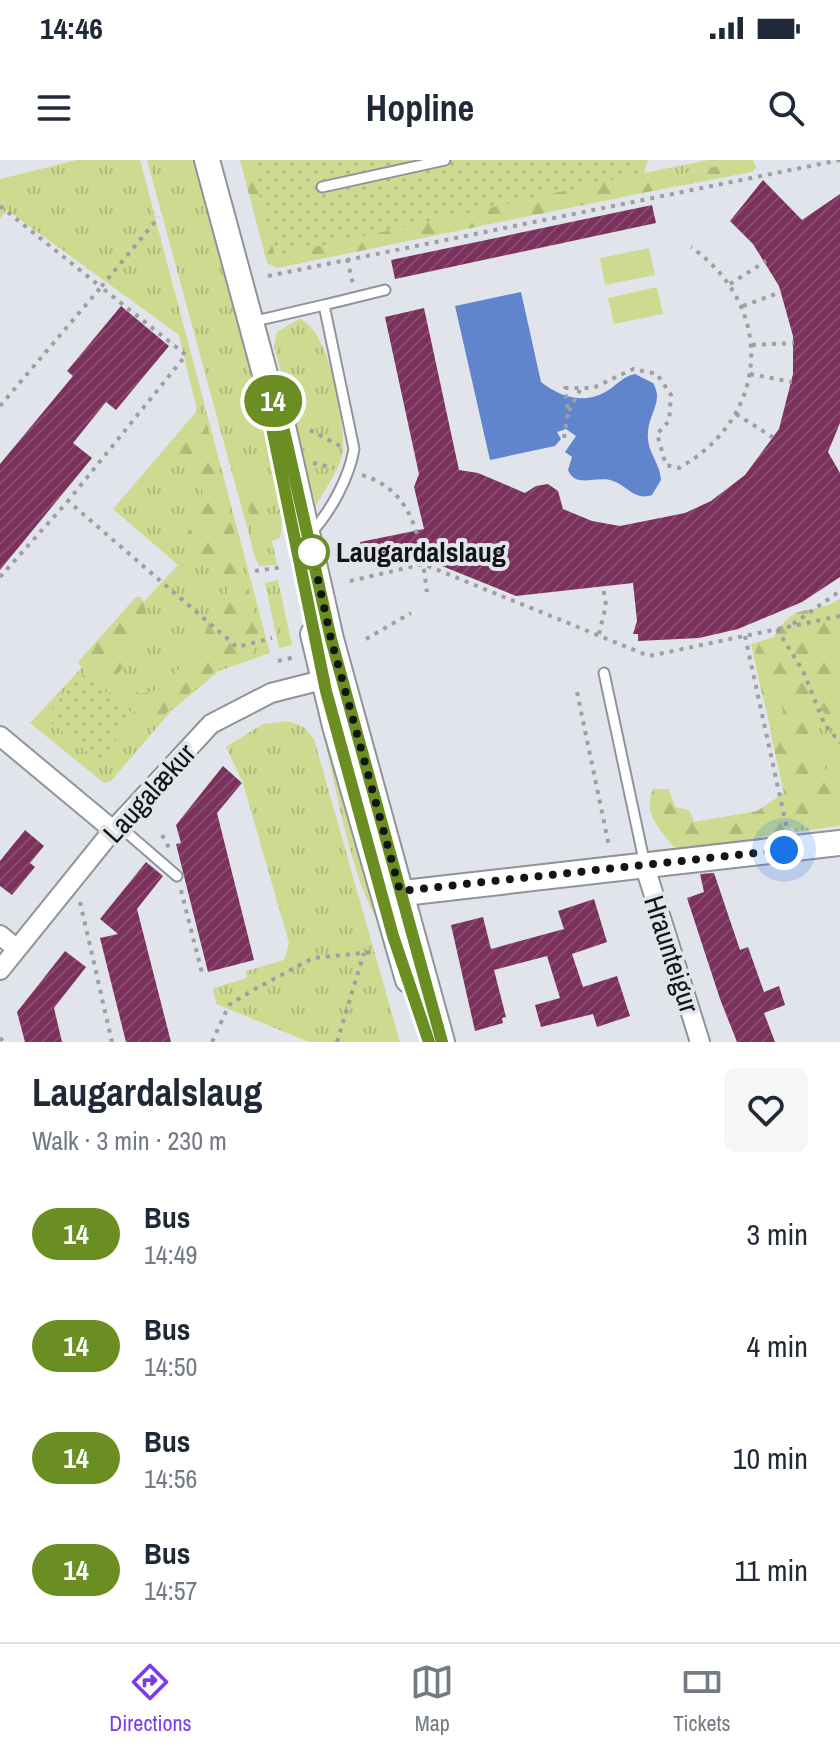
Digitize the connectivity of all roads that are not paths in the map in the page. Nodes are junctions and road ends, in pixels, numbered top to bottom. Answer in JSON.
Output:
{"nodes":[{"id":1,"x":207,"y":160,"type":"edge"},
{"id":2,"x":443,"y":160,"type":"edge"},
{"id":3,"x":322,"y":187,"type":"dead end"},
{"id":4,"x":385,"y":290,"type":"dead end"},
{"id":5,"x":324,"y":305,"type":"junction"},
{"id":6,"x":251,"y":322,"type":"junction"},
{"id":7,"x":272,"y":400,"type":"junction"},
{"id":8,"x":308,"y":535,"type":"junction"},
{"id":9,"x":604,"y":673,"type":"dead end"},
{"id":10,"x":332,"y":678,"type":"junction"},
{"id":11,"x":0,"y":736,"type":"edge"},
{"id":12,"x":116,"y":827,"type":"junction"},
{"id":13,"x":840,"y":843,"type":"edge"},
{"id":14,"x":645,"y":867,"type":"junction"},
{"id":15,"x":177,"y":876,"type":"road end"},
{"id":16,"x":391,"y":893,"type":"junction"},
{"id":17,"x":0,"y":935,"type":"edge"},
{"id":18,"x":17,"y":949,"type":"junction"},
{"id":19,"x":0,"y":970,"type":"edge"},
{"id":20,"x":429,"y":1042,"type":"edge"},
{"id":21,"x":442,"y":1042,"type":"edge"},
{"id":22,"x":700,"y":1042,"type":"edge"}],
"edges":[{"from":1,"to":6,"type":"street"},
{"from":2,"to":3,"type":"lane"},
{"from":4,"to":5,"type":"lane"},
{"from":5,"to":6,"type":"lane"},
{"from":5,"to":8,"type":"lane"},
{"from":6,"to":7,"type":"street"},
{"from":7,"to":8,"type":"street"},
{"from":7,"to":10,"type":"street"},
{"from":8,"to":10,"type":"street"},
{"from":9,"to":14,"type":"lane"},
{"from":10,"to":12,"type":"street","name":"Laugalækur"},
{"from":10,"to":16,"type":"street"},
{"from":11,"to":12,"type":"street"},
{"from":12,"to":15,"type":"lane"},
{"from":12,"to":18,"type":"street","name":"Laugalækur"},
{"from":13,"to":14,"type":"street"},
{"from":14,"to":16,"type":"street"},
{"from":14,"to":22,"type":"street","name":"Hraunteigur"},
{"from":16,"to":20,"type":"street"},
{"from":16,"to":21,"type":"street"},
{"from":17,"to":18,"type":"street"},
{"from":18,"to":19,"type":"street","name":"Laugalækur"}]}
